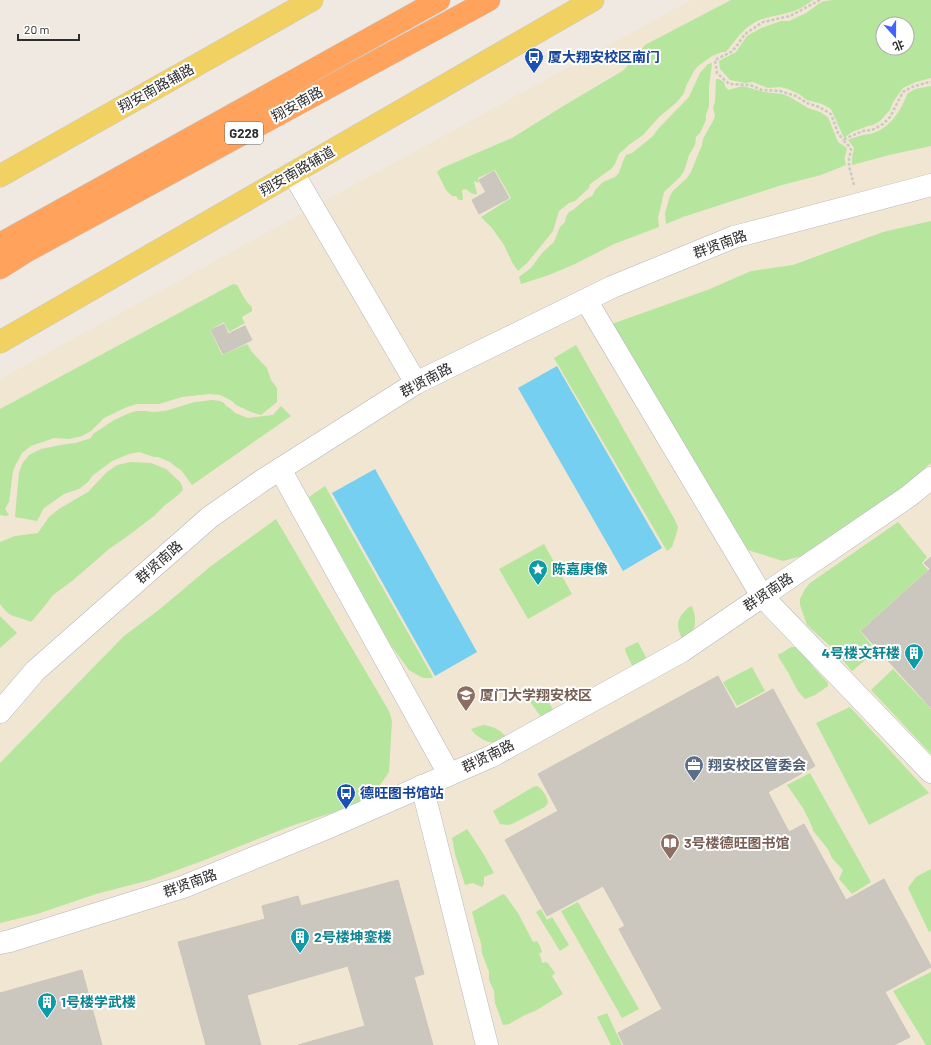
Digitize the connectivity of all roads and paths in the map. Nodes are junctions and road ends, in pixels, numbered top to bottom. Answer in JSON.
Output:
{"nodes":[{"id":1,"x":312,"y":0,"type":"edge"},
{"id":2,"x":440,"y":0,"type":"edge"},
{"id":3,"x":488,"y":0,"type":"edge"},
{"id":4,"x":594,"y":0,"type":"edge"},
{"id":5,"x":820,"y":0,"type":"edge"},
{"id":6,"x":931,"y":82,"type":"edge"},
{"id":7,"x":843,"y":140,"type":"junction"},
{"id":8,"x":293,"y":173,"type":"junction"},
{"id":9,"x":0,"y":176,"type":"edge"},
{"id":10,"x":931,"y":185,"type":"edge"},
{"id":11,"x":859,"y":204,"type":"junction"},
{"id":12,"x":0,"y":244,"type":"edge"},
{"id":13,"x":0,"y":268,"type":"edge"},
{"id":14,"x":586,"y":300,"type":"junction"},
{"id":15,"x":0,"y":342,"type":"edge"},
{"id":16,"x":416,"y":384,"type":"junction"},
{"id":17,"x":280,"y":469,"type":"junction"},
{"id":18,"x":931,"y":478,"type":"edge"},
{"id":19,"x":762,"y":596,"type":"junction"},
{"id":20,"x":0,"y":712,"type":"edge"},
{"id":21,"x":931,"y":772,"type":"edge"},
{"id":22,"x":449,"y":774,"type":"junction"},
{"id":23,"x":422,"y":786,"type":"junction"},
{"id":24,"x":0,"y":943,"type":"edge"},
{"id":25,"x":487,"y":1045,"type":"edge"}],
"edges":[{"from":1,"to":9,"type":"main road","name":"翔安南路辅路"},
{"from":2,"to":12,"type":"highway","name":"翔安南路","number":"G228"},
{"from":3,"to":13,"type":"highway","name":"翔安南路","number":"G228"},
{"from":4,"to":8,"type":"main road","name":"翔安南路辅道"},
{"from":5,"to":7,"type":"path"},
{"from":6,"to":7,"type":"path"},
{"from":7,"to":11,"type":"path"},
{"from":8,"to":15,"type":"main road","name":"翔安南路辅道"},
{"from":8,"to":16,"type":"street"},
{"from":10,"to":11,"type":"street","name":"群贤南路"},
{"from":11,"to":14,"type":"street","name":"群贤南路"},
{"from":14,"to":16,"type":"street","name":"群贤南路"},
{"from":14,"to":19,"type":"street"},
{"from":16,"to":17,"type":"street","name":"群贤南路"},
{"from":17,"to":20,"type":"street","name":"群贤南路"},
{"from":17,"to":22,"type":"street"},
{"from":18,"to":19,"type":"street","name":"群贤南路"},
{"from":19,"to":21,"type":"street"},
{"from":19,"to":22,"type":"street","name":"群贤南路"},
{"from":22,"to":23,"type":"street","name":"群贤南路"},
{"from":23,"to":24,"type":"street","name":"群贤南路"},
{"from":23,"to":25,"type":"street"}]}
